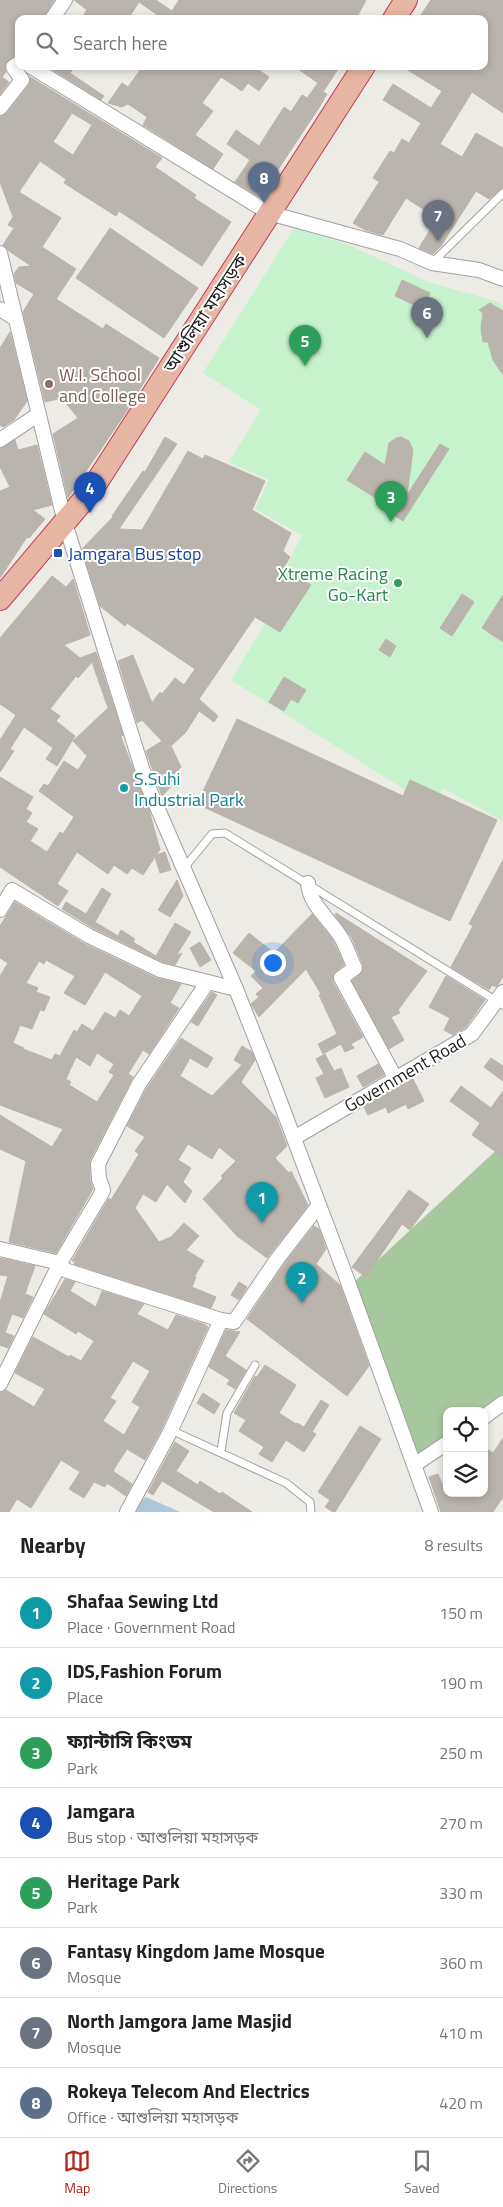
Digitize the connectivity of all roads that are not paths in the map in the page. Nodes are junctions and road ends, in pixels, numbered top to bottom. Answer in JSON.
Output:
{"nodes":[{"id":1,"x":65,"y":0,"type":"edge"},
{"id":2,"x":406,"y":0,"type":"edge"},
{"id":3,"x":55,"y":15,"type":"edge"},
{"id":4,"x":397,"y":15,"type":"edge"},
{"id":5,"x":15,"y":65,"type":"edge"},
{"id":6,"x":37,"y":70,"type":"edge"},
{"id":7,"x":361,"y":70,"type":"edge"},
{"id":8,"x":0,"y":108,"type":"edge"},
{"id":9,"x":503,"y":193,"type":"edge"},
{"id":10,"x":269,"y":213,"type":"junction"},
{"id":11,"x":0,"y":253,"type":"edge"},
{"id":12,"x":432,"y":263,"type":"junction"},
{"id":13,"x":503,"y":279,"type":"edge"},
{"id":14,"x":0,"y":309,"type":"edge"},
{"id":15,"x":16,"y":319,"type":"junction"},
{"id":16,"x":39,"y":414,"type":"junction"},
{"id":17,"x":3,"y":434,"type":"edge"},
{"id":18,"x":65,"y":523,"type":"junction"},
{"id":19,"x":0,"y":599,"type":"edge"},
{"id":20,"x":184,"y":868,"type":"junction"},
{"id":21,"x":308,"y":883,"type":"junction"},
{"id":22,"x":0,"y":910,"type":"edge"},
{"id":23,"x":207,"y":983,"type":"junction"},
{"id":24,"x":236,"y":989,"type":"junction"},
{"id":25,"x":501,"y":1000,"type":"edge"},
{"id":26,"x":396,"y":1079,"type":"junction"},
{"id":27,"x":294,"y":1138,"type":"junction"},
{"id":28,"x":319,"y":1205,"type":"junction"},
{"id":29,"x":0,"y":1249,"type":"edge"},
{"id":30,"x":60,"y":1263,"type":"junction"},
{"id":31,"x":221,"y":1320,"type":"junction"},
{"id":32,"x":256,"y":1365,"type":"dead end"},
{"id":33,"x":0,"y":1384,"type":"edge"},
{"id":34,"x":503,"y":1403,"type":"edge"},
{"id":35,"x":488,"y":1414,"type":"edge"},
{"id":36,"x":171,"y":1430,"type":"junction"},
{"id":37,"x":443,"y":1446,"type":"edge"},
{"id":38,"x":221,"y":1452,"type":"junction"},
{"id":39,"x":414,"y":1465,"type":"junction"},
{"id":40,"x":127,"y":1512,"type":"edge"},
{"id":41,"x":310,"y":1512,"type":"edge"},
{"id":42,"x":431,"y":1512,"type":"edge"}],
"edges":[{"from":1,"to":3,"type":"street"},
{"from":2,"to":4,"type":"highway"},
{"from":5,"to":8,"type":"street"},
{"from":6,"to":10,"type":"street"},
{"from":7,"to":10,"type":"highway","name":"আশুলিয়া মহাসড়ক"},
{"from":9,"to":12,"type":"lane"},
{"from":10,"to":12,"type":"street"},
{"from":10,"to":18,"type":"highway","name":"আশুলিয়া মহাসড়ক"},
{"from":11,"to":15,"type":"street"},
{"from":12,"to":13,"type":"street"},
{"from":14,"to":15,"type":"street"},
{"from":15,"to":16,"type":"street"},
{"from":16,"to":17,"type":"street"},
{"from":16,"to":18,"type":"street"},
{"from":18,"to":19,"type":"highway","name":"আশুলিয়া মহাসড়ক"},
{"from":18,"to":20,"type":"street"},
{"from":20,"to":21,"type":"lane"},
{"from":20,"to":24,"type":"street"},
{"from":21,"to":25,"type":"lane"},
{"from":21,"to":26,"type":"street"},
{"from":22,"to":23,"type":"street"},
{"from":23,"to":24,"type":"street"},
{"from":23,"to":30,"type":"street"},
{"from":24,"to":27,"type":"street"},
{"from":25,"to":26,"type":"street","name":"Government Road"},
{"from":26,"to":27,"type":"street","name":"Government Road"},
{"from":27,"to":28,"type":"street"},
{"from":28,"to":31,"type":"street"},
{"from":28,"to":39,"type":"street"},
{"from":29,"to":30,"type":"street"},
{"from":30,"to":31,"type":"street"},
{"from":30,"to":33,"type":"street"},
{"from":31,"to":36,"type":"street"},
{"from":32,"to":38,"type":"lane"},
{"from":34,"to":35,"type":"street"},
{"from":36,"to":38,"type":"lane"},
{"from":36,"to":40,"type":"street"},
{"from":37,"to":39,"type":"street"},
{"from":38,"to":41,"type":"lane"},
{"from":39,"to":42,"type":"street"}]}
